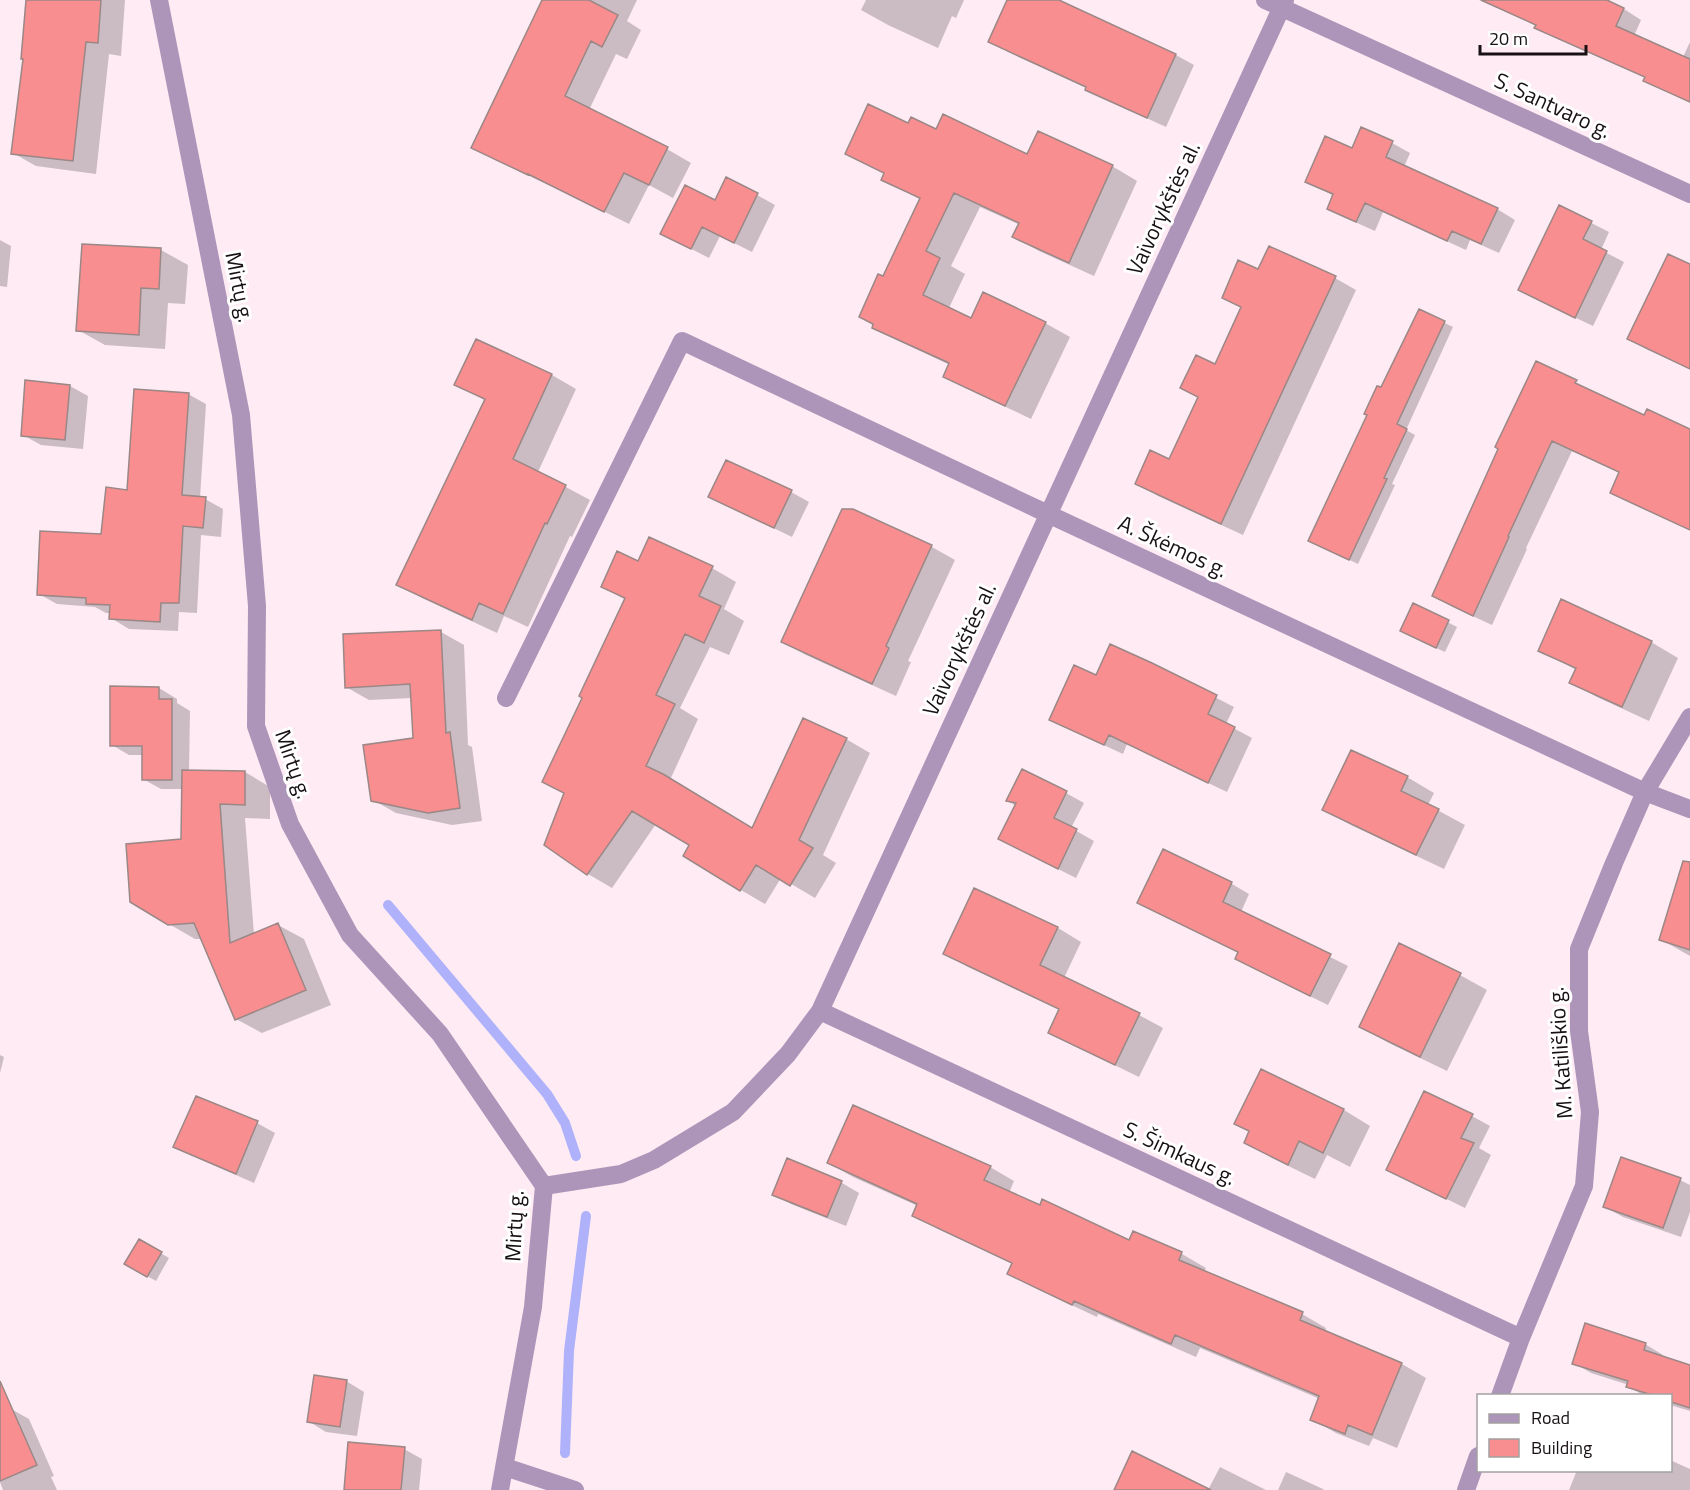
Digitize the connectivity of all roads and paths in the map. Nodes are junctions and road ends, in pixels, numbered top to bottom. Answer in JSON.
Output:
{"nodes":[{"id":1,"x":159,"y":0,"type":"edge"},
{"id":2,"x":1277,"y":3,"type":"edge"},
{"id":3,"x":1690,"y":194,"type":"edge"},
{"id":4,"x":1048,"y":514,"type":"junction"},
{"id":5,"x":506,"y":698,"type":"dead end"},
{"id":6,"x":1690,"y":717,"type":"edge"},
{"id":7,"x":1645,"y":792,"type":"junction"},
{"id":8,"x":1690,"y":809,"type":"edge"},
{"id":9,"x":820,"y":1011,"type":"junction"},
{"id":10,"x":544,"y":1186,"type":"junction"},
{"id":11,"x":1521,"y":1338,"type":"junction"},
{"id":12,"x":1500,"y":1394,"type":"edge"},
{"id":13,"x":1477,"y":1461,"type":"edge"},
{"id":14,"x":505,"y":1467,"type":"junction"},
{"id":15,"x":500,"y":1490,"type":"edge"},
{"id":16,"x":575,"y":1490,"type":"edge"},
{"id":17,"x":1466,"y":1490,"type":"edge"}],
"edges":[{"from":1,"to":10,"type":"street","name":"Mirtų g."},
{"from":2,"to":3,"type":"street","name":"S. Santvaro g."},
{"from":2,"to":4,"type":"street","name":"Vaivorykštės al."},
{"from":4,"to":5,"type":"street","name":"A. Škėmos g."},
{"from":4,"to":7,"type":"street","name":"A. Škėmos g."},
{"from":4,"to":9,"type":"street","name":"Vaivorykštės al."},
{"from":6,"to":7,"type":"street","name":"M. Katiliškio g."},
{"from":7,"to":8,"type":"street","name":"A. Škėmos g."},
{"from":7,"to":11,"type":"street","name":"M. Katiliškio g."},
{"from":9,"to":10,"type":"street","name":"Vaivorykštės al."},
{"from":9,"to":11,"type":"street","name":"S. Šimkaus g."},
{"from":10,"to":14,"type":"street","name":"Mirtų g."},
{"from":11,"to":12,"type":"street","name":"M. Katiliškio g."},
{"from":13,"to":17,"type":"street"},
{"from":14,"to":15,"type":"street","name":"Mirtų g."},
{"from":14,"to":16,"type":"street"}]}
